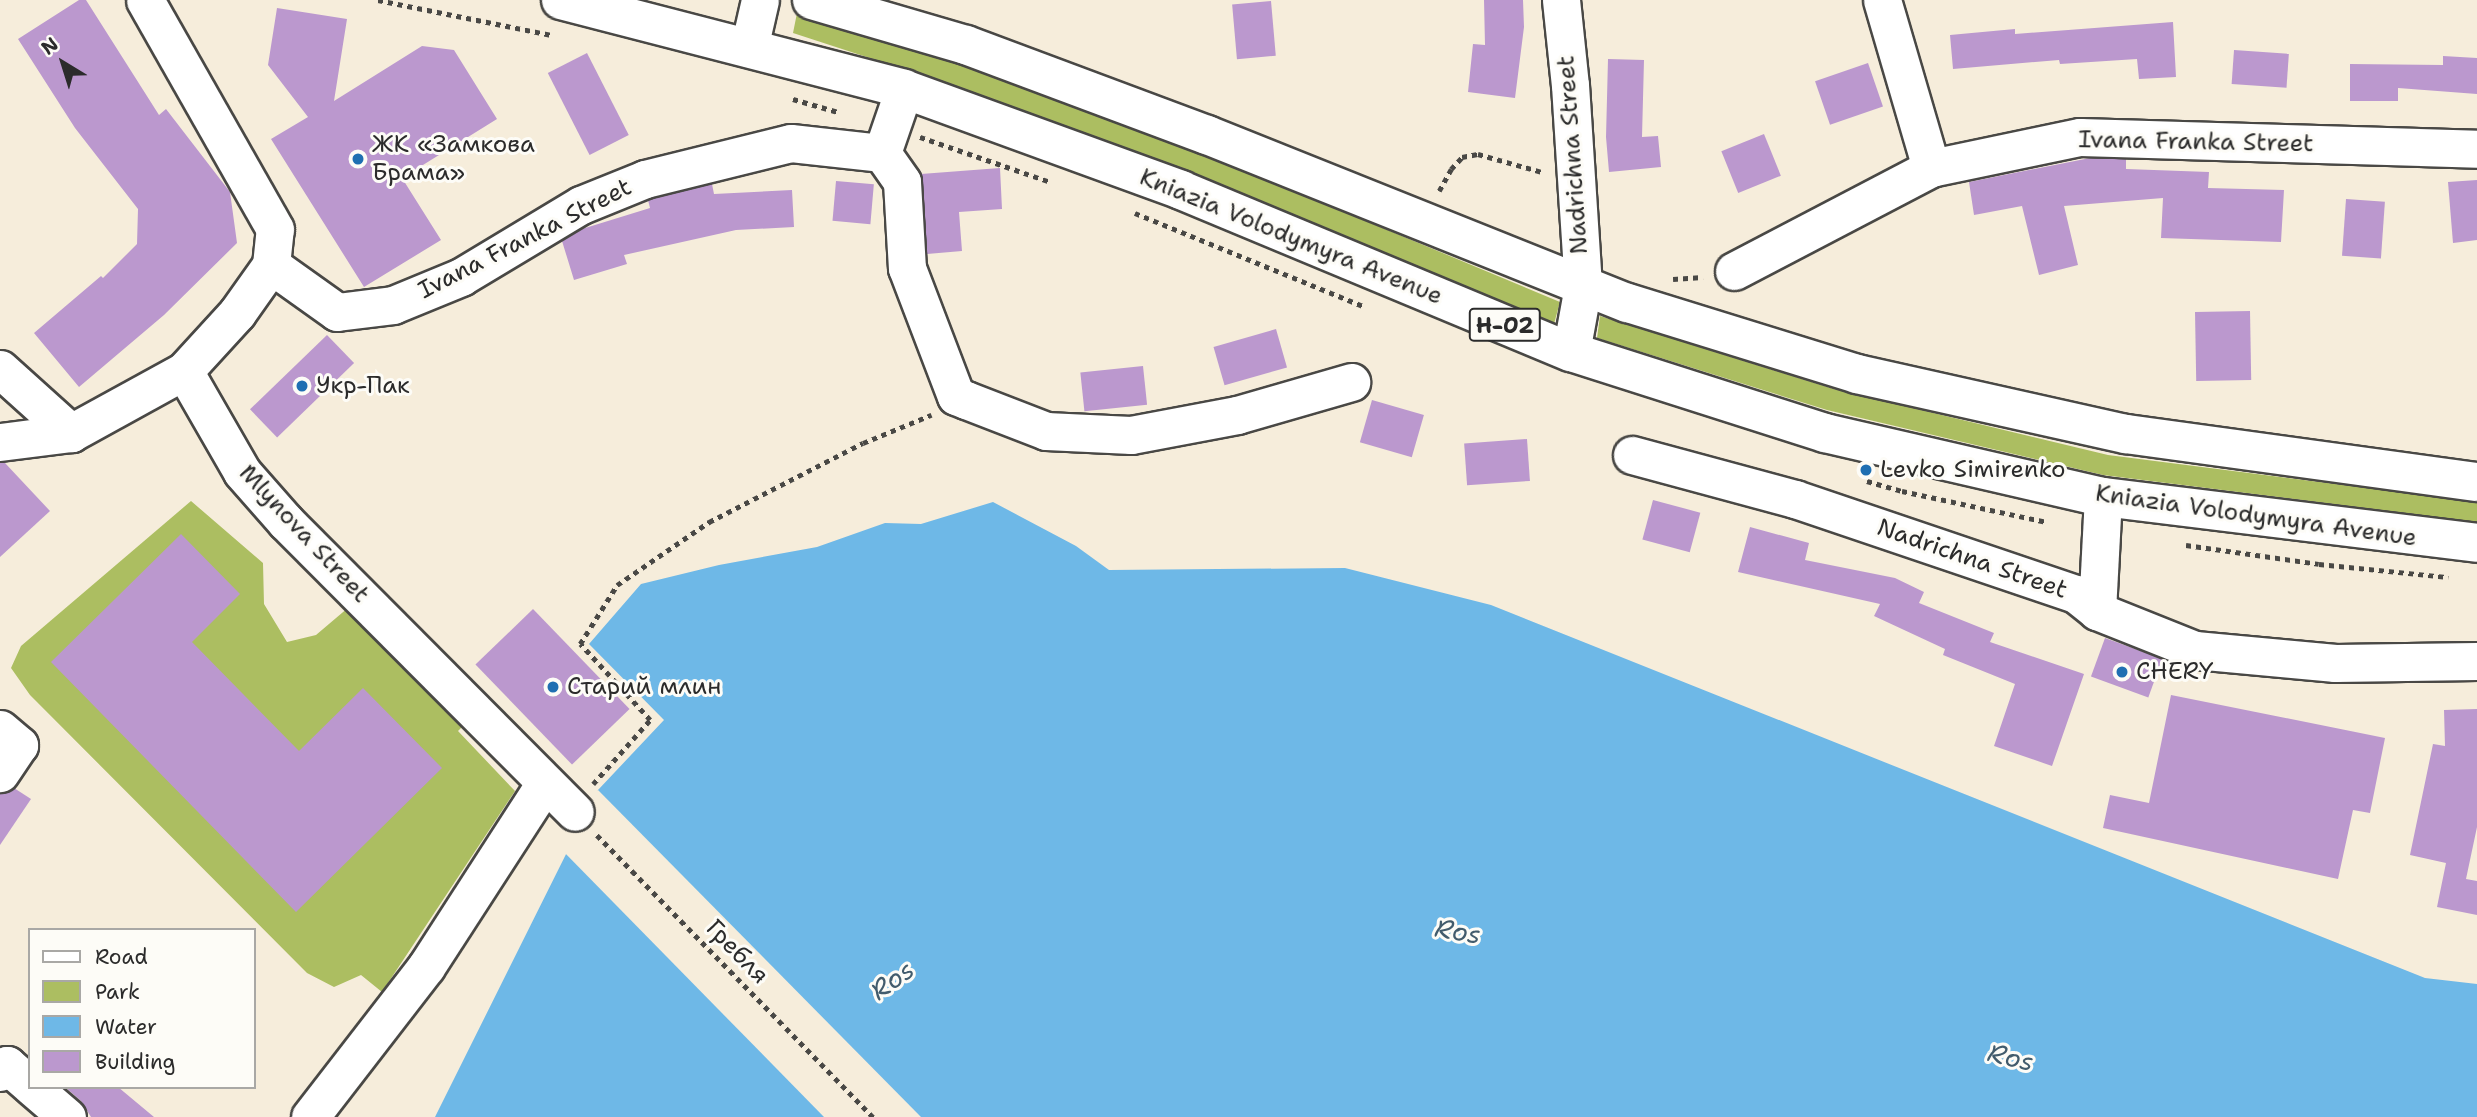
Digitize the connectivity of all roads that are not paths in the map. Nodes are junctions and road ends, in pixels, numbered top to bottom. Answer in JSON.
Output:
{"nodes":[{"id":1,"x":145,"y":0,"type":"edge"},
{"id":2,"x":561,"y":0,"type":"edge"},
{"id":3,"x":760,"y":0,"type":"edge"},
{"id":4,"x":812,"y":0,"type":"edge"},
{"id":5,"x":1561,"y":0,"type":"edge"},
{"id":6,"x":1882,"y":0,"type":"edge"},
{"id":7,"x":749,"y":48,"type":"junction"},
{"id":8,"x":904,"y":89,"type":"junction"},
{"id":9,"x":886,"y":140,"type":"junction"},
{"id":10,"x":2477,"y":149,"type":"edge"},
{"id":11,"x":1931,"y":168,"type":"junction"},
{"id":12,"x":271,"y":265,"type":"junction"},
{"id":13,"x":1734,"y":271,"type":"dead end"},
{"id":14,"x":1583,"y":286,"type":"junction"},
{"id":15,"x":1571,"y":352,"type":"junction"},
{"id":16,"x":0,"y":369,"type":"edge"},
{"id":17,"x":184,"y":371,"type":"junction"},
{"id":18,"x":1351,"y":382,"type":"dead end"},
{"id":19,"x":71,"y":433,"type":"junction"},
{"id":20,"x":0,"y":442,"type":"edge"},
{"id":21,"x":1632,"y":455,"type":"dead end"},
{"id":22,"x":2477,"y":482,"type":"edge"},
{"id":23,"x":2103,"y":497,"type":"junction"},
{"id":24,"x":2477,"y":543,"type":"edge"},
{"id":25,"x":2097,"y":611,"type":"junction"},
{"id":26,"x":2477,"y":661,"type":"edge"},
{"id":27,"x":0,"y":729,"type":"edge"},
{"id":28,"x":0,"y":773,"type":"edge"},
{"id":29,"x":545,"y":783,"type":"junction"},
{"id":30,"x":575,"y":812,"type":"road end"},
{"id":31,"x":0,"y":1072,"type":"edge"},
{"id":32,"x":28,"y":1083,"type":"edge"},
{"id":33,"x":34,"y":1089,"type":"edge"},
{"id":34,"x":67,"y":1117,"type":"edge"},
{"id":35,"x":310,"y":1117,"type":"edge"}],
"edges":[{"from":1,"to":12,"type":"street"},
{"from":2,"to":7,"type":"main road","name":"Kniazia Volodymyra Avenue","number":"Н-02"},
{"from":3,"to":7,"type":"street"},
{"from":4,"to":14,"type":"main road","number":"Н-02"},
{"from":5,"to":14,"type":"street","name":"Nadrichna Street"},
{"from":6,"to":11,"type":"street"},
{"from":7,"to":8,"type":"main road","name":"Kniazia Volodymyra Avenue","number":"Н-02"},
{"from":8,"to":9,"type":"street"},
{"from":8,"to":15,"type":"main road","name":"Kniazia Volodymyra Avenue","number":"Н-02"},
{"from":9,"to":12,"type":"street","name":"Ivana Franka Street"},
{"from":9,"to":18,"type":"street"},
{"from":10,"to":11,"type":"street","name":"Ivana Franka Street"},
{"from":11,"to":13,"type":"street","name":"Ivana Franka Street"},
{"from":12,"to":17,"type":"street"},
{"from":14,"to":15,"type":"street","name":"Nadrichna Street"},
{"from":14,"to":22,"type":"main road","number":"Н-02"},
{"from":15,"to":23,"type":"main road","name":"Kniazia Volodymyra Avenue","number":"Н-02"},
{"from":16,"to":19,"type":"street"},
{"from":17,"to":19,"type":"street"},
{"from":17,"to":29,"type":"street","name":"Mlynova Street"},
{"from":19,"to":20,"type":"street"},
{"from":21,"to":25,"type":"street","name":"Nadrichna Street"},
{"from":23,"to":24,"type":"main road","name":"Kniazia Volodymyra Avenue","number":"Н-02"},
{"from":23,"to":25,"type":"street"},
{"from":25,"to":26,"type":"street","name":"Nadrichna Street"},
{"from":27,"to":28,"type":"street"},
{"from":29,"to":30,"type":"street","name":"Mlynova Street"},
{"from":29,"to":35,"type":"street"},
{"from":31,"to":32,"type":"street"},
{"from":33,"to":34,"type":"street"}]}
